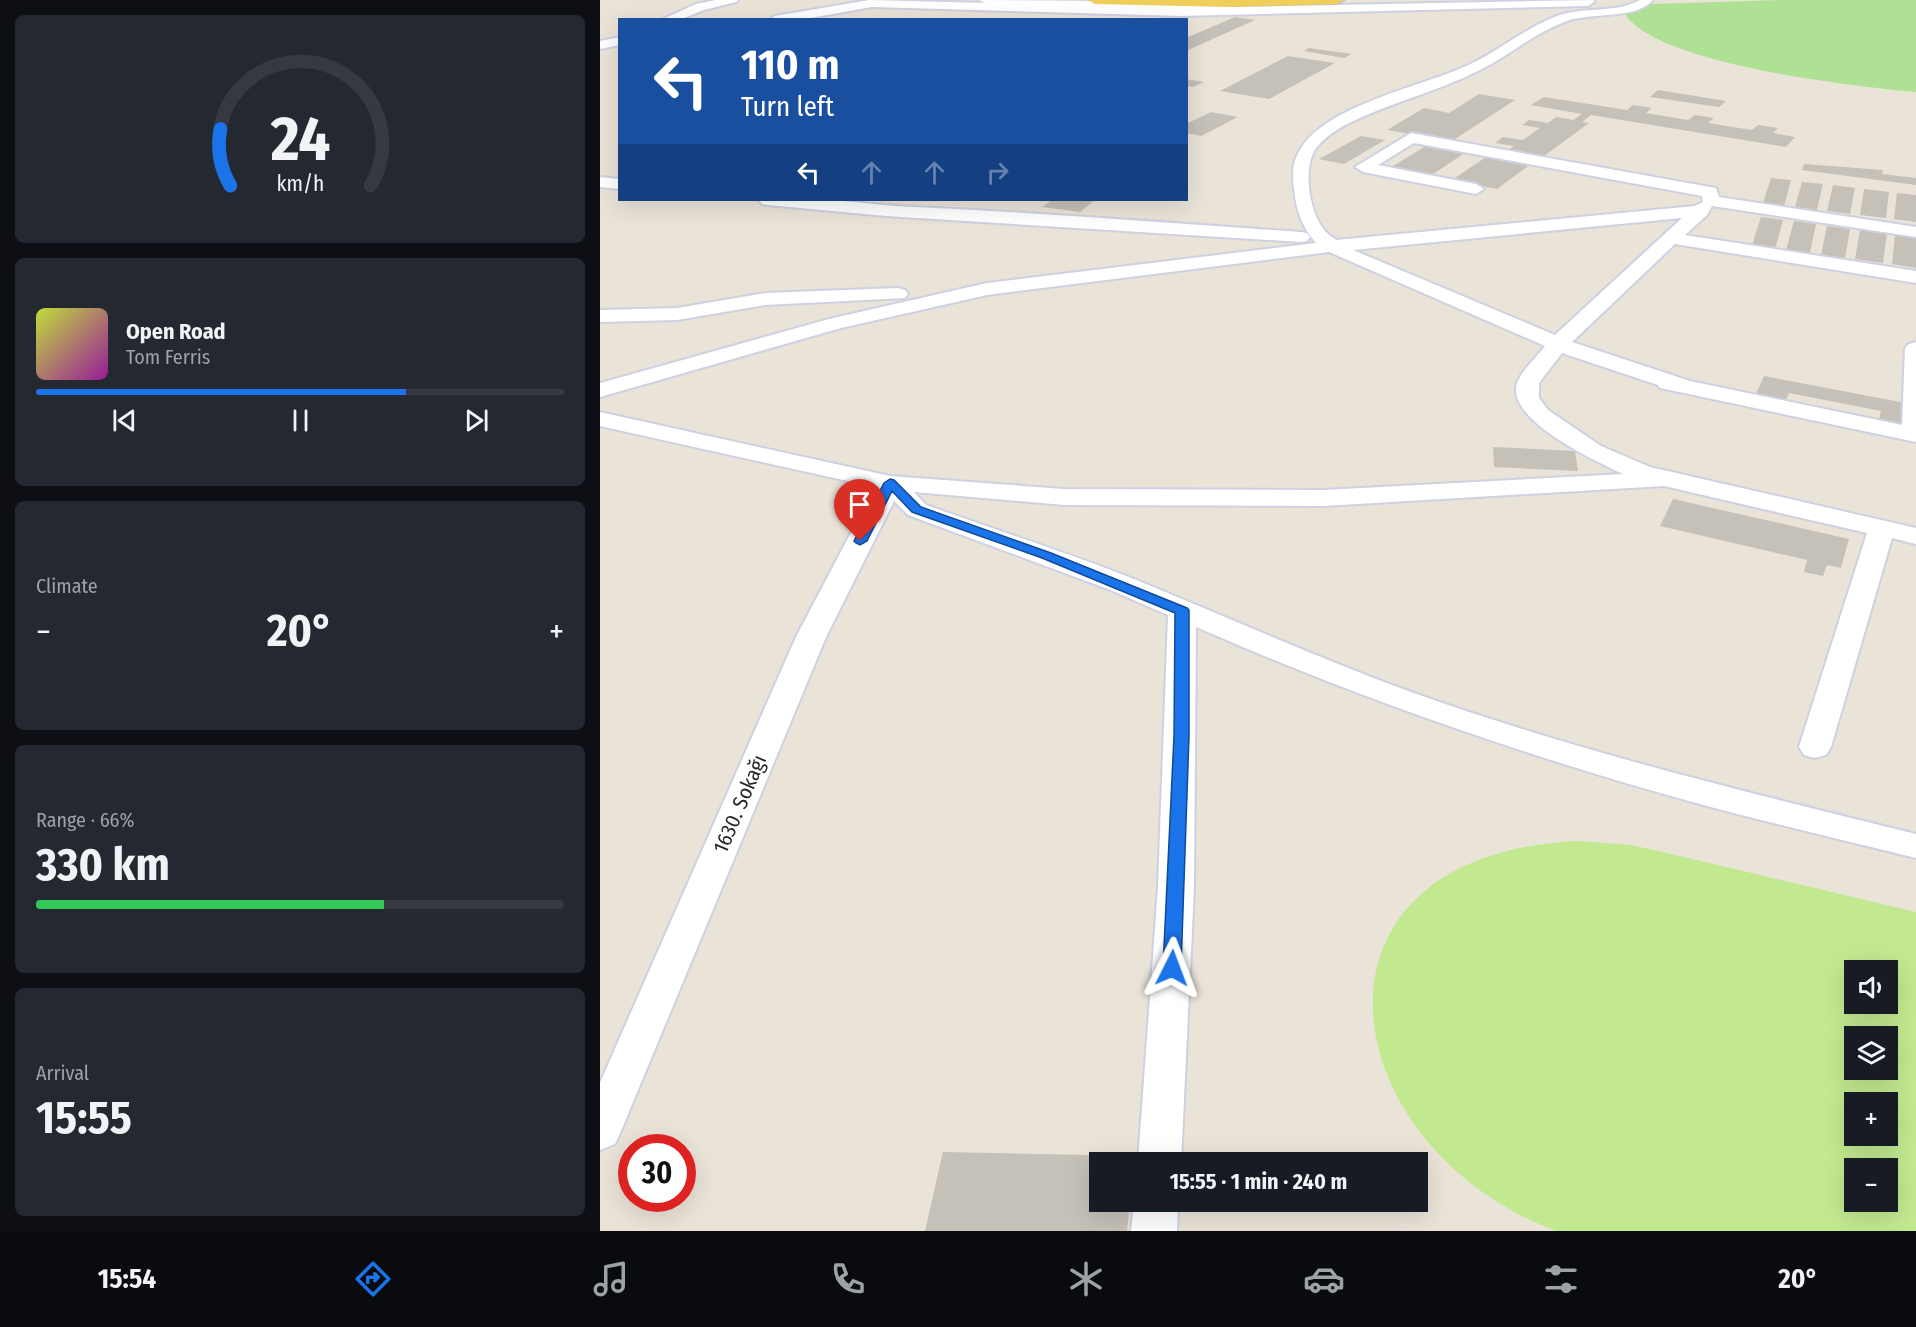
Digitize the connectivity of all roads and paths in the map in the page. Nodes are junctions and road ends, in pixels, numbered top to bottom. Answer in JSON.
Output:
{"nodes":[{"id":1,"x":732,"y":0,"type":"edge"},
{"id":2,"x":986,"y":0,"type":"edge"},
{"id":3,"x":1095,"y":0,"type":"edge"},
{"id":4,"x":1337,"y":0,"type":"edge"},
{"id":5,"x":1638,"y":0,"type":"edge"},
{"id":6,"x":1647,"y":0,"type":"edge"},
{"id":7,"x":1261,"y":2,"type":"junction"},
{"id":8,"x":672,"y":18,"type":"edge"},
{"id":9,"x":786,"y":18,"type":"edge"},
{"id":10,"x":600,"y":182,"type":"edge"},
{"id":11,"x":618,"y":184,"type":"edge"},
{"id":12,"x":1476,"y":189,"type":"dead end"},
{"id":13,"x":779,"y":201,"type":"edge"},
{"id":14,"x":1706,"y":206,"type":"junction"},
{"id":15,"x":1916,"y":232,"type":"edge"},
{"id":16,"x":1671,"y":238,"type":"junction"},
{"id":17,"x":1328,"y":243,"type":"junction"},
{"id":18,"x":1916,"y":277,"type":"edge"},
{"id":19,"x":987,"y":290,"type":"junction"},
{"id":20,"x":600,"y":316,"type":"edge"},
{"id":21,"x":1916,"y":348,"type":"edge"},
{"id":22,"x":1551,"y":352,"type":"junction"},
{"id":23,"x":600,"y":390,"type":"edge"},
{"id":24,"x":600,"y":419,"type":"edge"},
{"id":25,"x":1915,"y":435,"type":"edge"},
{"id":26,"x":1661,"y":479,"type":"junction"},
{"id":27,"x":890,"y":483,"type":"junction"},
{"id":28,"x":1882,"y":528,"type":"junction"},
{"id":29,"x":1916,"y":536,"type":"edge"},
{"id":30,"x":1182,"y":610,"type":"junction"},
{"id":31,"x":1815,"y":747,"type":"dead end"},
{"id":32,"x":1916,"y":846,"type":"edge"},
{"id":33,"x":600,"y":1131,"type":"edge"},
{"id":34,"x":1160,"y":1152,"type":"edge"},
{"id":35,"x":1155,"y":1212,"type":"edge"},
{"id":36,"x":1154,"y":1231,"type":"edge"}],
"edges":[{"from":1,"to":8,"type":"street"},
{"from":2,"to":7,"type":"street"},
{"from":3,"to":7,"type":"main road"},
{"from":4,"to":7,"type":"main road"},
{"from":5,"to":9,"type":"street"},
{"from":6,"to":17,"type":"street"},
{"from":10,"to":11,"type":"street"},
{"from":12,"to":14,"type":"street"},
{"from":13,"to":17,"type":"street"},
{"from":14,"to":15,"type":"street"},
{"from":14,"to":16,"type":"street"},
{"from":14,"to":17,"type":"street"},
{"from":16,"to":18,"type":"street"},
{"from":16,"to":22,"type":"street"},
{"from":17,"to":19,"type":"street"},
{"from":17,"to":22,"type":"street"},
{"from":19,"to":20,"type":"street"},
{"from":19,"to":23,"type":"street"},
{"from":21,"to":25,"type":"street"},
{"from":22,"to":25,"type":"street"},
{"from":22,"to":26,"type":"street"},
{"from":24,"to":27,"type":"street"},
{"from":26,"to":27,"type":"street"},
{"from":26,"to":28,"type":"street"},
{"from":27,"to":30,"type":"street"},
{"from":27,"to":33,"type":"street","name":"1630. Sokağı"},
{"from":28,"to":29,"type":"street"},
{"from":28,"to":31,"type":"street"},
{"from":30,"to":32,"type":"street"},
{"from":30,"to":34,"type":"street"},
{"from":35,"to":36,"type":"street"}]}
